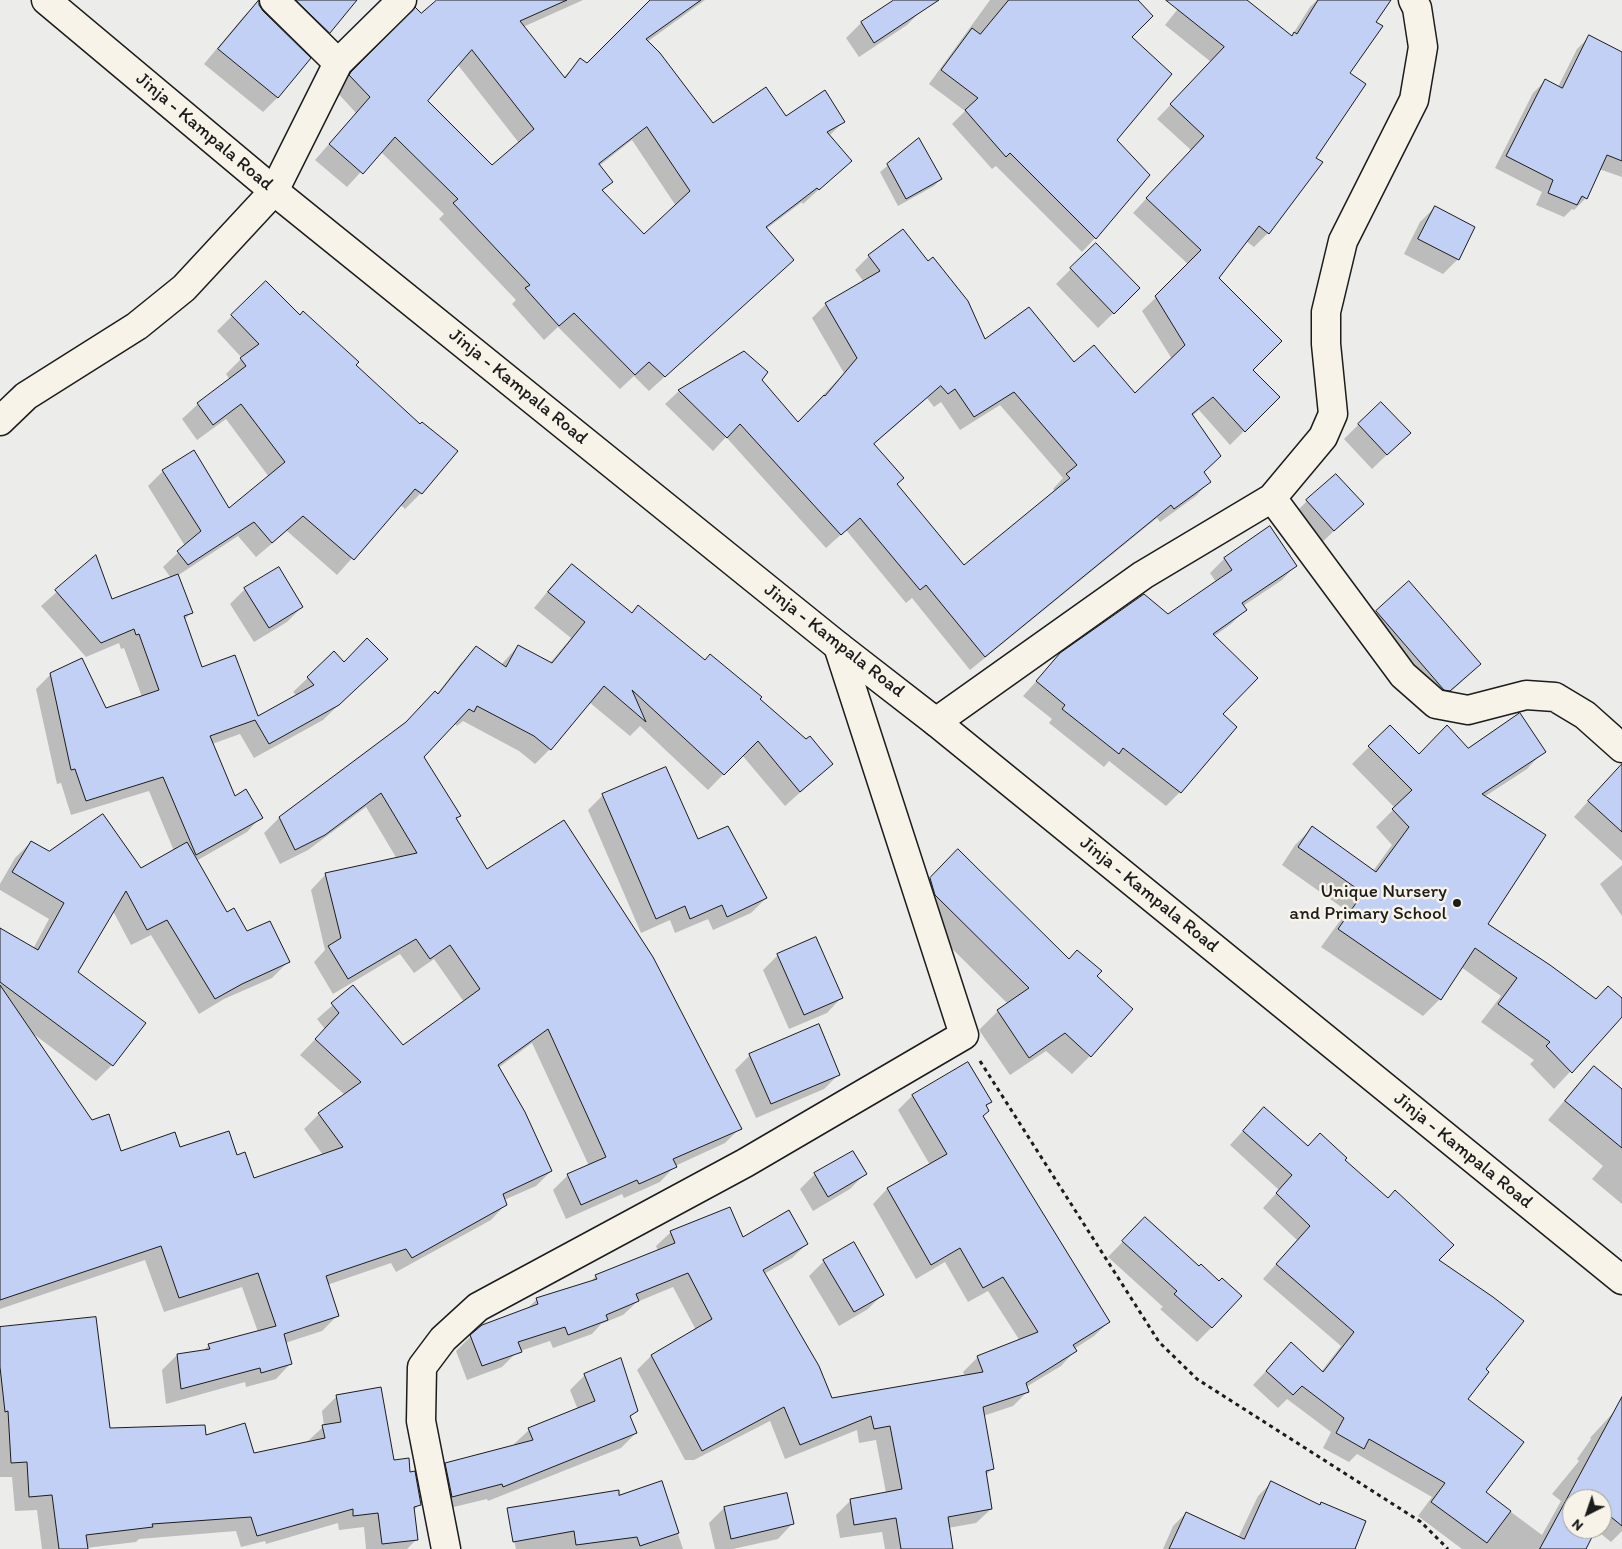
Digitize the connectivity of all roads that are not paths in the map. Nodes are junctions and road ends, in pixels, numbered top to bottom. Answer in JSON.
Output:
{"nodes":[{"id":1,"x":46,"y":0,"type":"edge"},
{"id":2,"x":274,"y":0,"type":"edge"},
{"id":3,"x":402,"y":0,"type":"edge"},
{"id":4,"x":1414,"y":0,"type":"edge"},
{"id":5,"x":338,"y":63,"type":"junction"},
{"id":6,"x":274,"y":191,"type":"junction"},
{"id":7,"x":0,"y":421,"type":"edge"},
{"id":8,"x":1272,"y":498,"type":"junction"},
{"id":9,"x":838,"y":646,"type":"junction"},
{"id":10,"x":936,"y":722,"type":"junction"},
{"id":11,"x":1622,"y":748,"type":"edge"},
{"id":12,"x":1622,"y":1280,"type":"edge"},
{"id":13,"x":446,"y":1549,"type":"edge"}],
"edges":[{"from":1,"to":6,"type":"main road","name":"Jinja - Kampala Road"},
{"from":2,"to":5,"type":"main road"},
{"from":3,"to":5,"type":"main road"},
{"from":4,"to":8,"type":"main road"},
{"from":5,"to":6,"type":"main road"},
{"from":6,"to":7,"type":"main road"},
{"from":6,"to":9,"type":"main road","name":"Jinja - Kampala Road"},
{"from":8,"to":10,"type":"main road"},
{"from":8,"to":11,"type":"main road"},
{"from":9,"to":10,"type":"main road","name":"Jinja - Kampala Road"},
{"from":9,"to":13,"type":"main road"},
{"from":10,"to":12,"type":"main road","name":"Jinja - Kampala Road"}]}
